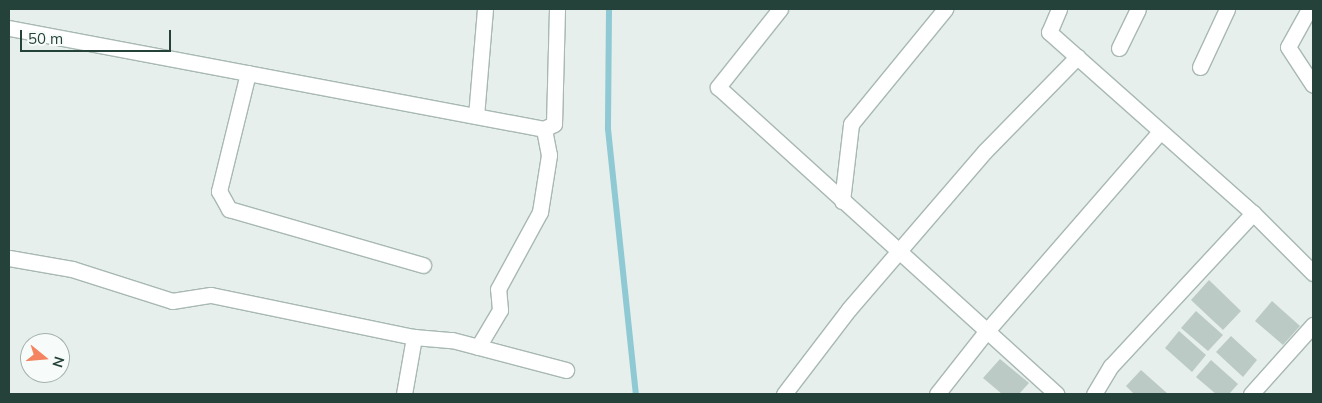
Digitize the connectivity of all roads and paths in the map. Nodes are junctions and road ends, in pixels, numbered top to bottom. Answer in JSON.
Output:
{"nodes":[{"id":1,"x":485,"y":9,"type":"edge"},
{"id":2,"x":557,"y":9,"type":"edge"},
{"id":3,"x":780,"y":9,"type":"edge"},
{"id":4,"x":945,"y":9,"type":"edge"},
{"id":5,"x":1059,"y":9,"type":"edge"},
{"id":6,"x":1138,"y":9,"type":"edge"},
{"id":7,"x":1227,"y":9,"type":"edge"},
{"id":8,"x":1309,"y":9,"type":"edge"},
{"id":9,"x":9,"y":28,"type":"edge"},
{"id":10,"x":1119,"y":48,"type":"dead end"},
{"id":11,"x":1077,"y":57,"type":"junction"},
{"id":12,"x":1200,"y":67,"type":"dead end"},
{"id":13,"x":248,"y":73,"type":"junction"},
{"id":14,"x":1313,"y":84,"type":"edge"},
{"id":15,"x":476,"y":116,"type":"junction"},
{"id":16,"x":544,"y":129,"type":"junction"},
{"id":17,"x":1160,"y":132,"type":"junction"},
{"id":18,"x":842,"y":201,"type":"junction"},
{"id":19,"x":1253,"y":213,"type":"junction"},
{"id":20,"x":898,"y":252,"type":"junction"},
{"id":21,"x":9,"y":258,"type":"edge"},
{"id":22,"x":423,"y":265,"type":"dead end"},
{"id":23,"x":1313,"y":273,"type":"edge"},
{"id":24,"x":1313,"y":324,"type":"edge"},
{"id":25,"x":985,"y":332,"type":"junction"},
{"id":26,"x":414,"y":337,"type":"junction"},
{"id":27,"x":478,"y":347,"type":"junction"},
{"id":28,"x":566,"y":370,"type":"dead end"},
{"id":29,"x":404,"y":394,"type":"edge"},
{"id":30,"x":784,"y":394,"type":"edge"},
{"id":31,"x":937,"y":394,"type":"edge"},
{"id":32,"x":1056,"y":394,"type":"edge"},
{"id":33,"x":1094,"y":394,"type":"edge"},
{"id":34,"x":1251,"y":394,"type":"edge"}],
"edges":[{"from":1,"to":15,"type":"street"},
{"from":2,"to":16,"type":"street"},
{"from":3,"to":18,"type":"street"},
{"from":4,"to":18,"type":"street"},
{"from":5,"to":11,"type":"street"},
{"from":6,"to":10,"type":"street"},
{"from":7,"to":12,"type":"street"},
{"from":8,"to":14,"type":"street"},
{"from":9,"to":13,"type":"street"},
{"from":11,"to":17,"type":"street"},
{"from":11,"to":20,"type":"street"},
{"from":13,"to":15,"type":"street"},
{"from":13,"to":22,"type":"street"},
{"from":15,"to":16,"type":"street"},
{"from":16,"to":27,"type":"street"},
{"from":17,"to":19,"type":"street"},
{"from":17,"to":25,"type":"street"},
{"from":18,"to":20,"type":"street"},
{"from":19,"to":23,"type":"street"},
{"from":19,"to":33,"type":"street"},
{"from":20,"to":25,"type":"street"},
{"from":20,"to":30,"type":"street"},
{"from":21,"to":26,"type":"street"},
{"from":24,"to":34,"type":"street"},
{"from":25,"to":31,"type":"street"},
{"from":25,"to":32,"type":"street"},
{"from":26,"to":27,"type":"street"},
{"from":26,"to":29,"type":"street"},
{"from":27,"to":28,"type":"street"}]}
